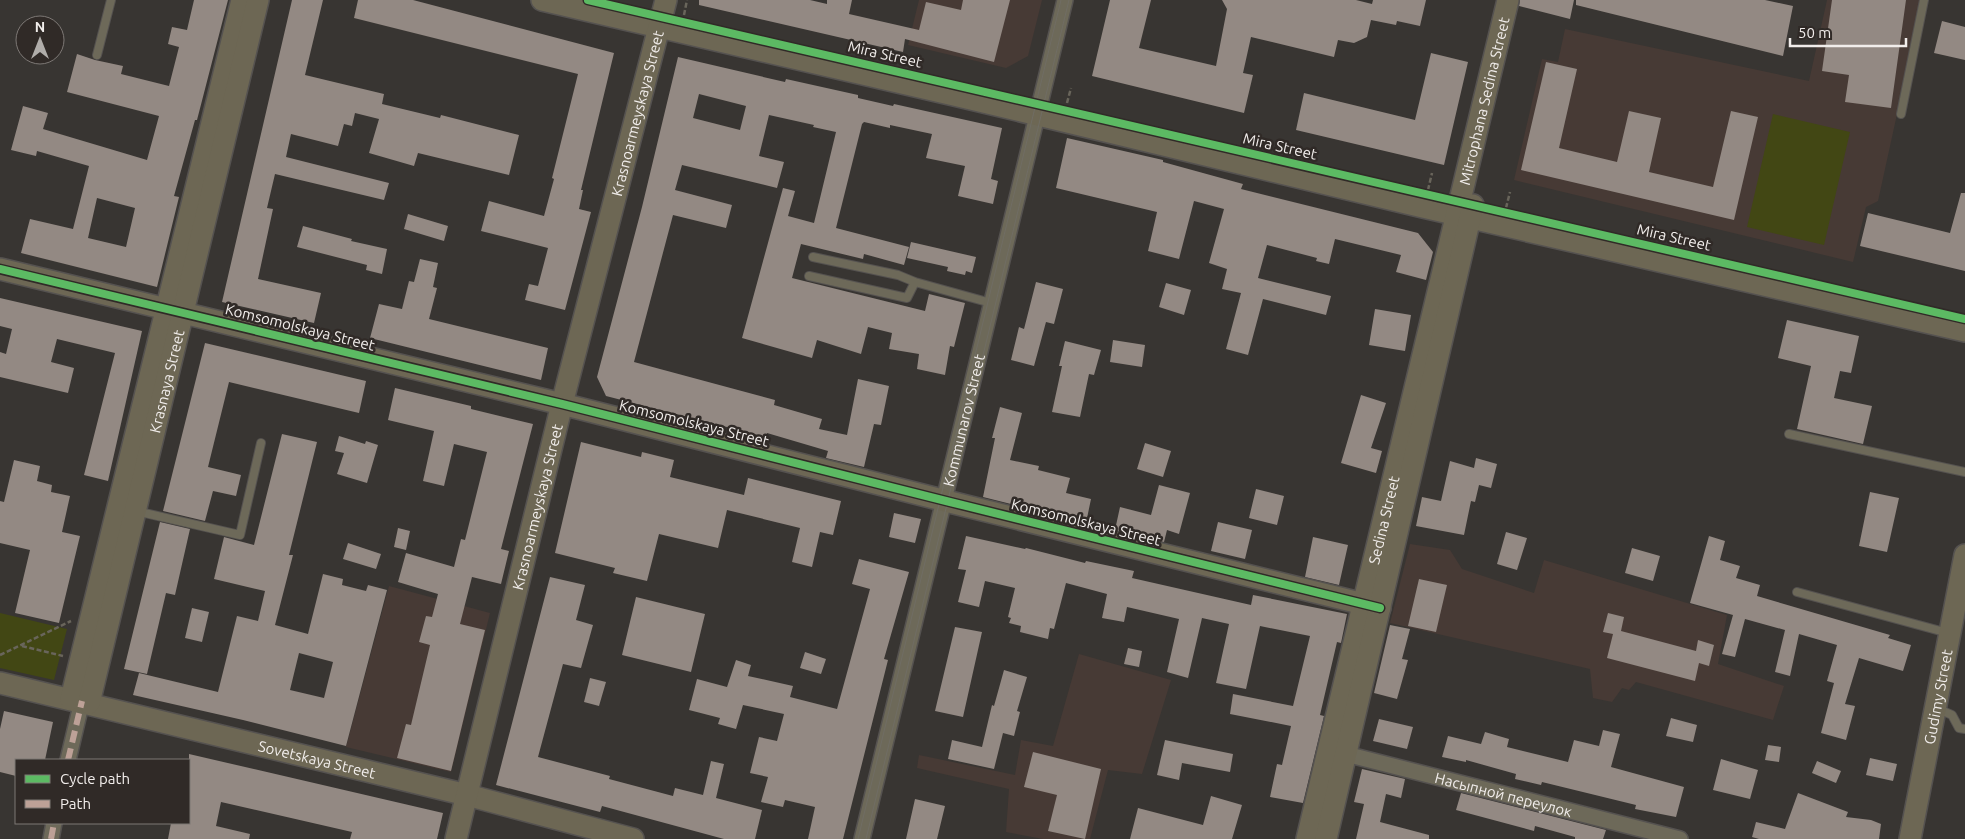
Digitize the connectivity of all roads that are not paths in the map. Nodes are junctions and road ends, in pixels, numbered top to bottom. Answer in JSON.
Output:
{"nodes":[{"id":1,"x":111,"y":0,"type":"edge"},
{"id":2,"x":242,"y":0,"type":"edge"},
{"id":3,"x":258,"y":0,"type":"edge"},
{"id":4,"x":542,"y":0,"type":"edge"},
{"id":5,"x":588,"y":0,"type":"edge"},
{"id":6,"x":1065,"y":0,"type":"edge"},
{"id":7,"x":1508,"y":0,"type":"edge"},
{"id":8,"x":1924,"y":0,"type":"edge"},
{"id":9,"x":662,"y":15,"type":"edge"},
{"id":10,"x":97,"y":55,"type":"dead end"},
{"id":11,"x":1038,"y":109,"type":"junction"},
{"id":12,"x":1901,"y":114,"type":"dead end"},
{"id":13,"x":1465,"y":210,"type":"junction"},
{"id":14,"x":813,"y":257,"type":"dead end"},
{"id":15,"x":0,"y":269,"type":"edge"},
{"id":16,"x":809,"y":276,"type":"dead end"},
{"id":17,"x":915,"y":282,"type":"junction"},
{"id":18,"x":991,"y":303,"type":"junction"},
{"id":19,"x":174,"y":310,"type":"junction"},
{"id":20,"x":1965,"y":319,"type":"edge"},
{"id":21,"x":1965,"y":330,"type":"edge"},
{"id":22,"x":562,"y":404,"type":"junction"},
{"id":23,"x":1790,"y":434,"type":"dead end"},
{"id":24,"x":261,"y":443,"type":"dead end"},
{"id":25,"x":1965,"y":472,"type":"edge"},
{"id":26,"x":943,"y":501,"type":"junction"},
{"id":27,"x":135,"y":510,"type":"junction"},
{"id":28,"x":1965,"y":555,"type":"edge"},
{"id":29,"x":1797,"y":592,"type":"dead end"},
{"id":30,"x":1372,"y":606,"type":"junction"},
{"id":31,"x":1950,"y":633,"type":"junction"},
{"id":32,"x":0,"y":683,"type":"edge"},
{"id":33,"x":81,"y":701,"type":"junction"},
{"id":34,"x":1935,"y":708,"type":"junction"},
{"id":35,"x":1965,"y":729,"type":"edge"},
{"id":36,"x":1336,"y":751,"type":"junction"},
{"id":37,"x":68,"y":759,"type":"edge"},
{"id":38,"x":467,"y":796,"type":"junction"},
{"id":39,"x":54,"y":824,"type":"edge"},
{"id":40,"x":51,"y":839,"type":"edge"},
{"id":41,"x":456,"y":839,"type":"edge"},
{"id":42,"x":633,"y":839,"type":"edge"},
{"id":43,"x":862,"y":839,"type":"edge"},
{"id":44,"x":1307,"y":839,"type":"edge"},
{"id":45,"x":1326,"y":839,"type":"edge"},
{"id":46,"x":1680,"y":839,"type":"edge"},
{"id":47,"x":1910,"y":839,"type":"edge"}],
"edges":[{"from":1,"to":10,"type":"lane"},
{"from":2,"to":19,"type":"street","name":"Krasnaya Street"},
{"from":3,"to":19,"type":"street","name":"Krasnaya Street"},
{"from":4,"to":9,"type":"street","name":"Mira Street"},
{"from":5,"to":9,"type":"street","name":"Mira Street"},
{"from":6,"to":11,"type":"street","name":"Kommunarov Street"},
{"from":7,"to":13,"type":"street","name":"Mitrophana Sedina Street"},
{"from":8,"to":12,"type":"lane"},
{"from":9,"to":11,"type":"street","name":"Mira Street"},
{"from":9,"to":22,"type":"street","name":"Krasnoarmeyskaya Street"},
{"from":11,"to":13,"type":"street","name":"Mira Street"},
{"from":11,"to":18,"type":"street","name":"Kommunarov Street"},
{"from":13,"to":20,"type":"street","name":"Mira Street"},
{"from":13,"to":21,"type":"street","name":"Mira Street"},
{"from":13,"to":30,"type":"street","name":"Sedina Street"},
{"from":14,"to":17,"type":"lane"},
{"from":15,"to":19,"type":"street","name":"Komsomolskaya Street"},
{"from":16,"to":17,"type":"lane"},
{"from":17,"to":18,"type":"lane"},
{"from":18,"to":26,"type":"street","name":"Kommunarov Street"},
{"from":19,"to":22,"type":"street","name":"Komsomolskaya Street"},
{"from":19,"to":27,"type":"street","name":"Krasnaya Street"},
{"from":19,"to":33,"type":"street","name":"Krasnaya Street"},
{"from":22,"to":26,"type":"street","name":"Komsomolskaya Street"},
{"from":22,"to":38,"type":"street","name":"Krasnoarmeyskaya Street"},
{"from":23,"to":25,"type":"lane"},
{"from":24,"to":27,"type":"lane"},
{"from":26,"to":30,"type":"street","name":"Komsomolskaya Street"},
{"from":26,"to":43,"type":"street","name":"Kommunarov Street"},
{"from":27,"to":33,"type":"street","name":"Krasnaya Street"},
{"from":28,"to":31,"type":"street","name":"Gudimy Street"},
{"from":29,"to":31,"type":"lane"},
{"from":30,"to":36,"type":"street","name":"Sedina Street"},
{"from":31,"to":34,"type":"street","name":"Gudimy Street"},
{"from":32,"to":33,"type":"street","name":"Sovetskaya Street"},
{"from":33,"to":37,"type":"street","name":"Krasnaya Street"},
{"from":33,"to":38,"type":"street","name":"Sovetskaya Street"},
{"from":34,"to":35,"type":"lane"},
{"from":34,"to":47,"type":"street","name":"Gudimy Street"},
{"from":36,"to":44,"type":"street","name":"Sedina Street"},
{"from":36,"to":45,"type":"street","name":"Sedina Street"},
{"from":36,"to":46,"type":"street","name":"Насыпной переулок"},
{"from":38,"to":41,"type":"street","name":"Krasnoarmeyskaya Street"},
{"from":38,"to":42,"type":"street","name":"Sovetskaya Street"},
{"from":39,"to":40,"type":"street"}]}
